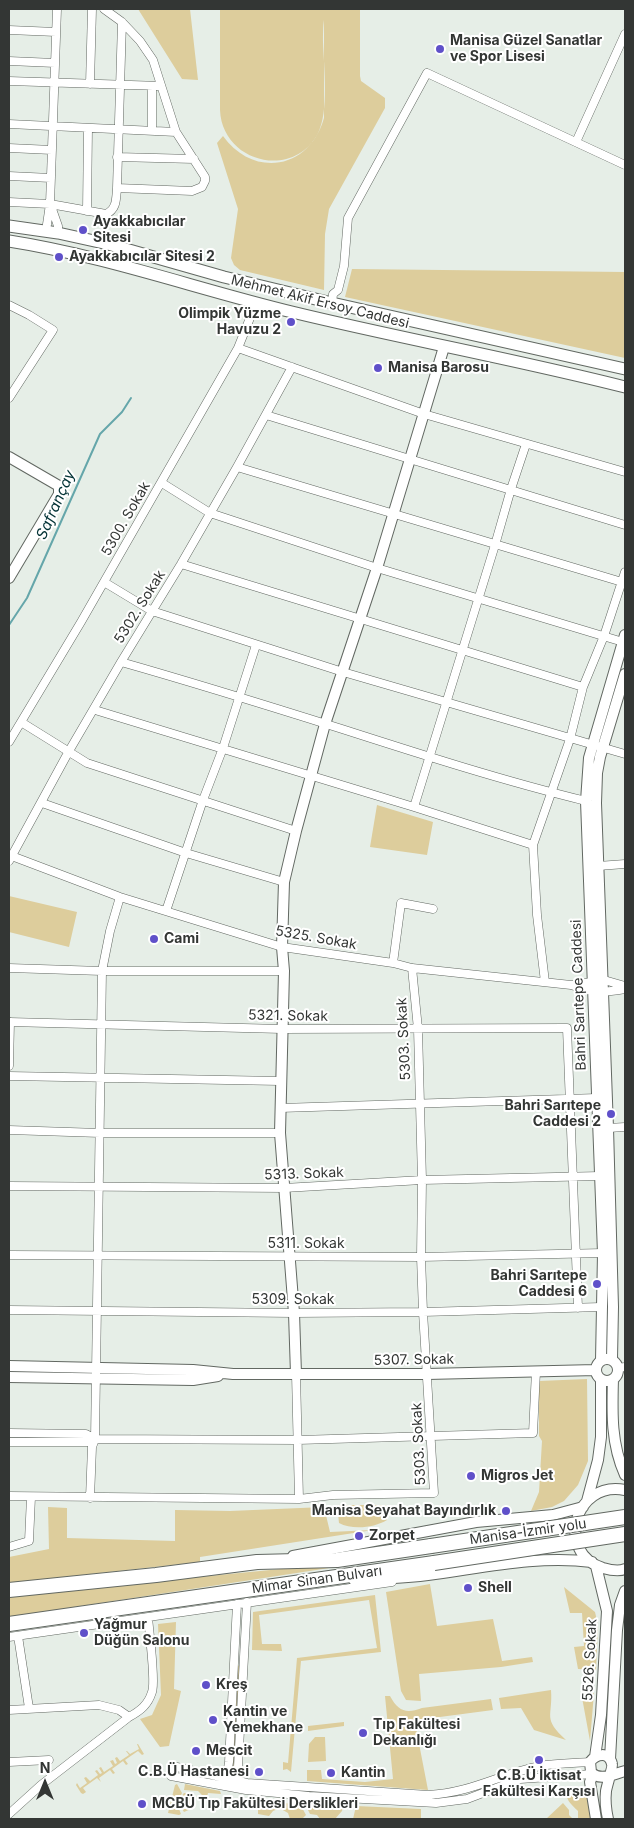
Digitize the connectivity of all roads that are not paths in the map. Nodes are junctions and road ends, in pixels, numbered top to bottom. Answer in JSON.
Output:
{"nodes":[{"id":1,"x":57,"y":9,"type":"edge"},
{"id":2,"x":92,"y":9,"type":"edge"},
{"id":3,"x":104,"y":9,"type":"edge"},
{"id":4,"x":122,"y":22,"type":"junction"},
{"id":5,"x":9,"y":30,"type":"edge"},
{"id":6,"x":56,"y":32,"type":"junction"},
{"id":7,"x":625,"y":34,"type":"edge"},
{"id":8,"x":9,"y":61,"type":"edge"},
{"id":9,"x":55,"y":63,"type":"junction"},
{"id":10,"x":9,"y":81,"type":"edge"},
{"id":11,"x":54,"y":83,"type":"junction"},
{"id":12,"x":90,"y":84,"type":"junction"},
{"id":13,"x":120,"y":85,"type":"junction"},
{"id":14,"x":152,"y":86,"type":"junction"},
{"id":15,"x":161,"y":86,"type":"junction"},
{"id":16,"x":9,"y":124,"type":"edge"},
{"id":17,"x":53,"y":126,"type":"junction"},
{"id":18,"x":88,"y":128,"type":"junction"},
{"id":19,"x":118,"y":129,"type":"junction"},
{"id":20,"x":152,"y":131,"type":"junction"},
{"id":21,"x":176,"y":132,"type":"junction"},
{"id":22,"x":576,"y":142,"type":"junction"},
{"id":23,"x":9,"y":148,"type":"edge"},
{"id":24,"x":52,"y":150,"type":"junction"},
{"id":25,"x":117,"y":157,"type":"junction"},
{"id":26,"x":194,"y":159,"type":"junction"},
{"id":27,"x":625,"y":165,"type":"edge"},
{"id":28,"x":9,"y":176,"type":"edge"},
{"id":29,"x":51,"y":178,"type":"junction"},
{"id":30,"x":117,"y":188,"type":"junction"},
{"id":31,"x":9,"y":202,"type":"edge"},
{"id":32,"x":50,"y":204,"type":"junction"},
{"id":33,"x":87,"y":211,"type":"junction"},
{"id":34,"x":9,"y":226,"type":"edge"},
{"id":35,"x":46,"y":232,"type":"junction"},
{"id":36,"x":58,"y":233,"type":"junction"},
{"id":37,"x":9,"y":242,"type":"edge"},
{"id":38,"x":256,"y":303,"type":"junction"},
{"id":39,"x":332,"y":303,"type":"junction"},
{"id":40,"x":9,"y":305,"type":"edge"},
{"id":41,"x":444,"y":347,"type":"junction"},
{"id":42,"x":238,"y":348,"type":"junction"},
{"id":43,"x":292,"y":367,"type":"junction"},
{"id":44,"x":625,"y":369,"type":"edge"},
{"id":45,"x":625,"y":387,"type":"edge"},
{"id":46,"x":9,"y":398,"type":"edge"},
{"id":47,"x":424,"y":414,"type":"junction"},
{"id":48,"x":266,"y":415,"type":"junction"},
{"id":49,"x":526,"y":444,"type":"junction"},
{"id":50,"x":9,"y":457,"type":"edge"},
{"id":51,"x":409,"y":459,"type":"junction"},
{"id":52,"x":238,"y":467,"type":"junction"},
{"id":53,"x":625,"y":472,"type":"edge"},
{"id":54,"x":162,"y":483,"type":"junction"},
{"id":55,"x":511,"y":489,"type":"junction"},
{"id":56,"x":392,"y":512,"type":"junction"},
{"id":57,"x":210,"y":513,"type":"junction"},
{"id":58,"x":625,"y":525,"type":"edge"},
{"id":59,"x":495,"y":545,"type":"junction"},
{"id":60,"x":181,"y":564,"type":"junction"},
{"id":61,"x":377,"y":568,"type":"junction"},
{"id":62,"x":625,"y":572,"type":"edge"},
{"id":63,"x":9,"y":578,"type":"edge"},
{"id":64,"x":104,"y":582,"type":"junction"},
{"id":65,"x":624,"y":583,"type":"edge"},
{"id":66,"x":479,"y":598,"type":"junction"},
{"id":67,"x":152,"y":611,"type":"junction"},
{"id":68,"x":360,"y":619,"type":"junction"},
{"id":69,"x":604,"y":636,"type":"junction"},
{"id":70,"x":624,"y":639,"type":"edge"},
{"id":71,"x":256,"y":645,"type":"junction"},
{"id":72,"x":463,"y":651,"type":"junction"},
{"id":73,"x":121,"y":662,"type":"junction"},
{"id":74,"x":343,"y":672,"type":"junction"},
{"id":75,"x":625,"y":674,"type":"edge"},
{"id":76,"x":583,"y":686,"type":"junction"},
{"id":77,"x":240,"y":697,"type":"junction"},
{"id":78,"x":447,"y":703,"type":"junction"},
{"id":79,"x":94,"y":710,"type":"junction"},
{"id":80,"x":21,"y":722,"type":"junction"},
{"id":81,"x":326,"y":724,"type":"junction"},
{"id":82,"x":570,"y":739,"type":"junction"},
{"id":83,"x":9,"y":742,"type":"edge"},
{"id":84,"x":598,"y":746,"type":"junction"},
{"id":85,"x":223,"y":748,"type":"junction"},
{"id":86,"x":69,"y":751,"type":"junction"},
{"id":87,"x":625,"y":754,"type":"edge"},
{"id":88,"x":429,"y":757,"type":"junction"},
{"id":89,"x":312,"y":776,"type":"junction"},
{"id":90,"x":552,"y":793,"type":"junction"},
{"id":91,"x":203,"y":800,"type":"junction"},
{"id":92,"x":586,"y":801,"type":"junction"},
{"id":93,"x":42,"y":803,"type":"junction"},
{"id":94,"x":414,"y":806,"type":"junction"},
{"id":95,"x":296,"y":831,"type":"junction"},
{"id":96,"x":533,"y":845,"type":"junction"},
{"id":97,"x":186,"y":853,"type":"junction"},
{"id":98,"x":10,"y":857,"type":"edge"},
{"id":99,"x":625,"y":864,"type":"edge"},
{"id":100,"x":598,"y":866,"type":"junction"},
{"id":101,"x":284,"y":882,"type":"junction"},
{"id":102,"x":120,"y":897,"type":"junction"},
{"id":103,"x":433,"y":909,"type":"dead end"},
{"id":104,"x":166,"y":911,"type":"junction"},
{"id":105,"x":282,"y":946,"type":"junction"},
{"id":106,"x":393,"y":964,"type":"junction"},
{"id":107,"x":9,"y":968,"type":"edge"},
{"id":108,"x":412,"y":968,"type":"junction"},
{"id":109,"x":102,"y":971,"type":"junction"},
{"id":110,"x":284,"y":971,"type":"junction"},
{"id":111,"x":598,"y":981,"type":"junction"},
{"id":112,"x":545,"y":982,"type":"junction"},
{"id":113,"x":571,"y":985,"type":"junction"},
{"id":114,"x":625,"y":987,"type":"edge"},
{"id":115,"x":599,"y":993,"type":"junction"},
{"id":116,"x":9,"y":1022,"type":"edge"},
{"id":117,"x":102,"y":1024,"type":"junction"},
{"id":118,"x":282,"y":1029,"type":"junction"},
{"id":119,"x":418,"y":1029,"type":"junction"},
{"id":120,"x":9,"y":1066,"type":"edge"},
{"id":121,"x":9,"y":1076,"type":"edge"},
{"id":122,"x":100,"y":1078,"type":"junction"},
{"id":123,"x":280,"y":1081,"type":"junction"},
{"id":124,"x":597,"y":1098,"type":"junction"},
{"id":125,"x":570,"y":1100,"type":"junction"},
{"id":126,"x":420,"y":1104,"type":"junction"},
{"id":127,"x":280,"y":1108,"type":"junction"},
{"id":128,"x":625,"y":1127,"type":"edge"},
{"id":129,"x":608,"y":1128,"type":"junction"},
{"id":130,"x":9,"y":1130,"type":"edge"},
{"id":131,"x":100,"y":1133,"type":"junction"},
{"id":132,"x":280,"y":1133,"type":"junction"},
{"id":133,"x":573,"y":1176,"type":"junction"},
{"id":134,"x":600,"y":1176,"type":"junction"},
{"id":135,"x":422,"y":1180,"type":"junction"},
{"id":136,"x":9,"y":1186,"type":"edge"},
{"id":137,"x":97,"y":1187,"type":"junction"},
{"id":138,"x":284,"y":1188,"type":"junction"},
{"id":139,"x":576,"y":1253,"type":"junction"},
{"id":140,"x":603,"y":1253,"type":"junction"},
{"id":141,"x":9,"y":1254,"type":"edge"},
{"id":142,"x":98,"y":1256,"type":"junction"},
{"id":143,"x":290,"y":1257,"type":"junction"},
{"id":144,"x":420,"y":1257,"type":"junction"},
{"id":145,"x":601,"y":1307,"type":"junction"},
{"id":146,"x":578,"y":1308,"type":"junction"},
{"id":147,"x":9,"y":1310,"type":"edge"},
{"id":148,"x":96,"y":1310,"type":"junction"},
{"id":149,"x":422,"y":1312,"type":"junction"},
{"id":150,"x":294,"y":1313,"type":"junction"},
{"id":151,"x":601,"y":1360,"type":"junction"},
{"id":152,"x":619,"y":1365,"type":"edge"},
{"id":153,"x":9,"y":1366,"type":"edge"},
{"id":154,"x":596,"y":1370,"type":"junction"},
{"id":155,"x":536,"y":1372,"type":"junction"},
{"id":156,"x":96,"y":1373,"type":"junction"},
{"id":157,"x":296,"y":1374,"type":"junction"},
{"id":158,"x":427,"y":1374,"type":"junction"},
{"id":159,"x":9,"y":1378,"type":"edge"},
{"id":160,"x":601,"y":1379,"type":"junction"},
{"id":161,"x":613,"y":1379,"type":"junction"},
{"id":162,"x":9,"y":1433,"type":"edge"},
{"id":163,"x":431,"y":1436,"type":"junction"},
{"id":164,"x":94,"y":1439,"type":"junction"},
{"id":165,"x":298,"y":1440,"type":"junction"},
{"id":166,"x":9,"y":1442,"type":"edge"},
{"id":167,"x":625,"y":1475,"type":"edge"},
{"id":168,"x":625,"y":1490,"type":"edge"},
{"id":169,"x":9,"y":1496,"type":"edge"},
{"id":170,"x":31,"y":1497,"type":"junction"},
{"id":171,"x":90,"y":1498,"type":"junction"},
{"id":172,"x":299,"y":1499,"type":"junction"},
{"id":173,"x":585,"y":1504,"type":"junction"},
{"id":174,"x":625,"y":1517,"type":"edge"},
{"id":175,"x":625,"y":1534,"type":"edge"},
{"id":176,"x":9,"y":1546,"type":"edge"},
{"id":177,"x":431,"y":1546,"type":"joint"},
{"id":178,"x":257,"y":1562,"type":"junction"},
{"id":179,"x":594,"y":1564,"type":"junction"},
{"id":180,"x":625,"y":1569,"type":"edge"},
{"id":181,"x":9,"y":1590,"type":"edge"},
{"id":182,"x":625,"y":1591,"type":"edge"},
{"id":183,"x":246,"y":1596,"type":"junction"},
{"id":184,"x":237,"y":1604,"type":"junction"},
{"id":185,"x":148,"y":1617,"type":"junction"},
{"id":186,"x":9,"y":1624,"type":"edge"},
{"id":187,"x":18,"y":1636,"type":"junction"},
{"id":188,"x":9,"y":1637,"type":"edge"},
{"id":189,"x":234,"y":1655,"type":"junction"},
{"id":190,"x":243,"y":1656,"type":"junction"},
{"id":191,"x":29,"y":1708,"type":"junction"},
{"id":192,"x":9,"y":1710,"type":"edge"},
{"id":193,"x":129,"y":1718,"type":"junction"},
{"id":194,"x":592,"y":1759,"type":"junction"},
{"id":195,"x":49,"y":1760,"type":"dead end"},
{"id":196,"x":611,"y":1761,"type":"junction"},
{"id":197,"x":9,"y":1762,"type":"edge"},
{"id":198,"x":555,"y":1765,"type":"junction"},
{"id":199,"x":625,"y":1770,"type":"edge"},
{"id":200,"x":593,"y":1774,"type":"junction"},
{"id":201,"x":609,"y":1774,"type":"junction"},
{"id":202,"x":556,"y":1776,"type":"junction"},
{"id":203,"x":226,"y":1782,"type":"junction"},
{"id":204,"x":237,"y":1785,"type":"junction"},
{"id":205,"x":9,"y":1814,"type":"edge"},
{"id":206,"x":596,"y":1819,"type":"edge"},
{"id":207,"x":608,"y":1819,"type":"edge"}],
"edges":[{"from":1,"to":6,"type":"street"},
{"from":2,"to":12,"type":"street"},
{"from":3,"to":4,"type":"street"},
{"from":4,"to":13,"type":"street"},
{"from":4,"to":15,"type":"street"},
{"from":5,"to":6,"type":"street"},
{"from":6,"to":9,"type":"street"},
{"from":7,"to":22,"type":"street"},
{"from":8,"to":9,"type":"street"},
{"from":9,"to":11,"type":"street"},
{"from":10,"to":11,"type":"street"},
{"from":11,"to":12,"type":"street"},
{"from":11,"to":17,"type":"street"},
{"from":12,"to":13,"type":"street"},
{"from":13,"to":14,"type":"street"},
{"from":13,"to":19,"type":"street"},
{"from":14,"to":15,"type":"street"},
{"from":14,"to":20,"type":"street"},
{"from":15,"to":21,"type":"street"},
{"from":16,"to":17,"type":"street"},
{"from":17,"to":18,"type":"street"},
{"from":17,"to":24,"type":"street"},
{"from":18,"to":19,"type":"street"},
{"from":18,"to":33,"type":"street"},
{"from":19,"to":20,"type":"street"},
{"from":19,"to":25,"type":"street"},
{"from":20,"to":21,"type":"street"},
{"from":21,"to":26,"type":"street"},
{"from":22,"to":27,"type":"street"},
{"from":22,"to":39,"type":"street"},
{"from":23,"to":24,"type":"street"},
{"from":24,"to":29,"type":"street"},
{"from":25,"to":26,"type":"street"},
{"from":25,"to":30,"type":"street"},
{"from":26,"to":30,"type":"street"},
{"from":28,"to":29,"type":"street"},
{"from":29,"to":32,"type":"street"},
{"from":30,"to":33,"type":"street"},
{"from":31,"to":32,"type":"street"},
{"from":32,"to":33,"type":"street"},
{"from":32,"to":35,"type":"street"},
{"from":32,"to":36,"type":"street"},
{"from":34,"to":35,"type":"main road","name":"Mehmet Akif Ersoy Caddesi"},
{"from":35,"to":36,"type":"main road","name":"Mehmet Akif Ersoy Caddesi"},
{"from":36,"to":39,"type":"main road","name":"Mehmet Akif Ersoy Caddesi"},
{"from":37,"to":38,"type":"main road","name":"Mehmet Akif Ersoy Caddesi"},
{"from":38,"to":41,"type":"main road","name":"Mehmet Akif Ersoy Caddesi"},
{"from":38,"to":42,"type":"street","name":"5300. Sokak"},
{"from":39,"to":44,"type":"main road","name":"Mehmet Akif Ersoy Caddesi"},
{"from":40,"to":46,"type":"street"},
{"from":41,"to":45,"type":"main road","name":"Mehmet Akif Ersoy Caddesi"},
{"from":41,"to":47,"type":"main road"},
{"from":42,"to":43,"type":"street"},
{"from":42,"to":54,"type":"street","name":"5300. Sokak"},
{"from":43,"to":47,"type":"street"},
{"from":43,"to":48,"type":"street","name":"5302. Sokak"},
{"from":47,"to":49,"type":"street"},
{"from":47,"to":51,"type":"main road"},
{"from":48,"to":51,"type":"street"},
{"from":48,"to":52,"type":"street","name":"5302. Sokak"},
{"from":49,"to":53,"type":"street"},
{"from":49,"to":55,"type":"street"},
{"from":50,"to":63,"type":"main road"},
{"from":51,"to":55,"type":"street"},
{"from":51,"to":56,"type":"main road"},
{"from":52,"to":56,"type":"street"},
{"from":52,"to":57,"type":"street","name":"5302. Sokak"},
{"from":54,"to":57,"type":"street"},
{"from":54,"to":64,"type":"street","name":"5300. Sokak"},
{"from":55,"to":58,"type":"street"},
{"from":55,"to":59,"type":"street"},
{"from":56,"to":59,"type":"street"},
{"from":56,"to":61,"type":"main road"},
{"from":57,"to":60,"type":"street","name":"5302. Sokak"},
{"from":57,"to":61,"type":"street"},
{"from":59,"to":65,"type":"street"},
{"from":59,"to":66,"type":"street"},
{"from":60,"to":67,"type":"street","name":"5302. Sokak"},
{"from":60,"to":68,"type":"street"},
{"from":61,"to":66,"type":"street"},
{"from":61,"to":68,"type":"main road"},
{"from":62,"to":65,"type":"street"},
{"from":64,"to":67,"type":"street"},
{"from":64,"to":80,"type":"street","name":"5300. Sokak"},
{"from":65,"to":69,"type":"street"},
{"from":66,"to":69,"type":"street"},
{"from":66,"to":72,"type":"street"},
{"from":67,"to":71,"type":"street"},
{"from":67,"to":73,"type":"street","name":"5302. Sokak"},
{"from":68,"to":72,"type":"street"},
{"from":68,"to":74,"type":"main road"},
{"from":69,"to":70,"type":"street"},
{"from":69,"to":76,"type":"street"},
{"from":70,"to":84,"type":"main road","name":"Bahri Sarıtepe Caddesi"},
{"from":71,"to":74,"type":"street"},
{"from":71,"to":77,"type":"street"},
{"from":72,"to":76,"type":"street"},
{"from":72,"to":78,"type":"street"},
{"from":73,"to":77,"type":"street"},
{"from":73,"to":79,"type":"street","name":"5302. Sokak"},
{"from":74,"to":78,"type":"street"},
{"from":74,"to":81,"type":"main road"},
{"from":75,"to":84,"type":"main road","name":"Bahri Sarıtepe Caddesi"},
{"from":76,"to":82,"type":"street"},
{"from":77,"to":81,"type":"street"},
{"from":77,"to":85,"type":"street"},
{"from":78,"to":82,"type":"street"},
{"from":78,"to":88,"type":"street"},
{"from":79,"to":85,"type":"street"},
{"from":79,"to":86,"type":"street","name":"5302. Sokak"},
{"from":80,"to":83,"type":"street","name":"5300. Sokak"},
{"from":80,"to":86,"type":"street"},
{"from":81,"to":88,"type":"street"},
{"from":81,"to":89,"type":"main road"},
{"from":82,"to":84,"type":"street"},
{"from":82,"to":90,"type":"street"},
{"from":84,"to":87,"type":"street"},
{"from":84,"to":92,"type":"main road","name":"Bahri Sarıtepe Caddesi"},
{"from":84,"to":100,"type":"main road","name":"Bahri Sarıtepe Caddesi"},
{"from":85,"to":89,"type":"street"},
{"from":85,"to":91,"type":"street"},
{"from":86,"to":91,"type":"street"},
{"from":86,"to":93,"type":"street","name":"5302. Sokak"},
{"from":88,"to":90,"type":"street"},
{"from":88,"to":94,"type":"street"},
{"from":89,"to":94,"type":"street"},
{"from":89,"to":95,"type":"main road"},
{"from":90,"to":92,"type":"street"},
{"from":90,"to":96,"type":"street"},
{"from":91,"to":95,"type":"street"},
{"from":91,"to":97,"type":"street"},
{"from":92,"to":111,"type":"main road","name":"Bahri Sarıtepe Caddesi"},
{"from":93,"to":97,"type":"street"},
{"from":93,"to":98,"type":"street","name":"5302. Sokak"},
{"from":94,"to":96,"type":"street"},
{"from":95,"to":101,"type":"main road"},
{"from":96,"to":112,"type":"street"},
{"from":97,"to":101,"type":"street"},
{"from":97,"to":104,"type":"street"},
{"from":98,"to":102,"type":"street","name":"5325. Sokak"},
{"from":99,"to":100,"type":"street"},
{"from":100,"to":111,"type":"main road","name":"Bahri Sarıtepe Caddesi"},
{"from":101,"to":105,"type":"main road"},
{"from":102,"to":104,"type":"street","name":"5325. Sokak"},
{"from":102,"to":109,"type":"street"},
{"from":103,"to":106,"type":"street"},
{"from":104,"to":105,"type":"street","name":"5325. Sokak"},
{"from":105,"to":106,"type":"street","name":"5325. Sokak"},
{"from":105,"to":110,"type":"main road"},
{"from":106,"to":108,"type":"street","name":"5325. Sokak"},
{"from":107,"to":109,"type":"street"},
{"from":108,"to":112,"type":"street","name":"5325. Sokak"},
{"from":108,"to":119,"type":"street","name":"5303. Sokak"},
{"from":109,"to":110,"type":"street"},
{"from":109,"to":117,"type":"street"},
{"from":110,"to":118,"type":"main road"},
{"from":111,"to":113,"type":"street"},
{"from":111,"to":114,"type":"street"},
{"from":111,"to":115,"type":"main road","name":"Bahri Sarıtepe Caddesi"},
{"from":112,"to":113,"type":"street","name":"5325. Sokak"},
{"from":113,"to":115,"type":"street"},
{"from":114,"to":115,"type":"street"},
{"from":115,"to":124,"type":"main road","name":"Bahri Sarıtepe Caddesi"},
{"from":115,"to":129,"type":"main road","name":"Bahri Sarıtepe Caddesi"},
{"from":116,"to":117,"type":"street","name":"5321. Sokak"},
{"from":116,"to":120,"type":"street"},
{"from":117,"to":118,"type":"street","name":"5321. Sokak"},
{"from":117,"to":122,"type":"street"},
{"from":118,"to":119,"type":"street","name":"5321. Sokak"},
{"from":118,"to":123,"type":"main road"},
{"from":119,"to":125,"type":"street","name":"5321. Sokak"},
{"from":119,"to":126,"type":"street","name":"5303. Sokak"},
{"from":121,"to":122,"type":"street"},
{"from":122,"to":123,"type":"street"},
{"from":122,"to":131,"type":"street"},
{"from":123,"to":127,"type":"main road"},
{"from":124,"to":125,"type":"street"},
{"from":124,"to":134,"type":"main road","name":"Bahri Sarıtepe Caddesi"},
{"from":125,"to":126,"type":"street"},
{"from":125,"to":133,"type":"street"},
{"from":126,"to":127,"type":"street"},
{"from":126,"to":135,"type":"street","name":"5303. Sokak"},
{"from":127,"to":132,"type":"main road"},
{"from":128,"to":129,"type":"street"},
{"from":129,"to":152,"type":"main road","name":"Bahri Sarıtepe Caddesi"},
{"from":130,"to":131,"type":"street"},
{"from":131,"to":132,"type":"street"},
{"from":131,"to":137,"type":"street"},
{"from":132,"to":138,"type":"main road"},
{"from":133,"to":134,"type":"street","name":"5313. Sokak"},
{"from":133,"to":135,"type":"street","name":"5313. Sokak"},
{"from":133,"to":139,"type":"street"},
{"from":134,"to":140,"type":"main road","name":"Bahri Sarıtepe Caddesi"},
{"from":135,"to":138,"type":"street","name":"5313. Sokak"},
{"from":135,"to":144,"type":"street","name":"5303. Sokak"},
{"from":136,"to":137,"type":"street","name":"5313. Sokak"},
{"from":137,"to":138,"type":"street","name":"5313. Sokak"},
{"from":137,"to":142,"type":"street"},
{"from":138,"to":143,"type":"main road"},
{"from":139,"to":140,"type":"street","name":"5311. Sokak"},
{"from":139,"to":144,"type":"street","name":"5311. Sokak"},
{"from":139,"to":146,"type":"street"},
{"from":140,"to":145,"type":"main road","name":"Bahri Sarıtepe Caddesi"},
{"from":141,"to":142,"type":"street","name":"5311. Sokak"},
{"from":142,"to":143,"type":"street","name":"5311. Sokak"},
{"from":142,"to":148,"type":"street"},
{"from":143,"to":144,"type":"street","name":"5311. Sokak"},
{"from":143,"to":150,"type":"main road"},
{"from":144,"to":149,"type":"street","name":"5303. Sokak"},
{"from":145,"to":146,"type":"street","name":"5309. Sokak"},
{"from":145,"to":151,"type":"main road","name":"Bahri Sarıtepe Caddesi"},
{"from":146,"to":149,"type":"street","name":"5309. Sokak"},
{"from":147,"to":148,"type":"street","name":"5309. Sokak"},
{"from":148,"to":150,"type":"street","name":"5309. Sokak"},
{"from":148,"to":156,"type":"street"},
{"from":149,"to":150,"type":"street","name":"5309. Sokak"},
{"from":149,"to":158,"type":"street","name":"5303. Sokak"},
{"from":150,"to":157,"type":"main road"},
{"from":151,"to":152,"type":"main road"},
{"from":151,"to":154,"type":"main road","name":"Bahri Sarıtepe Caddesi"},
{"from":152,"to":161,"type":"main road","name":"Bahri Sarıtepe Caddesi"},
{"from":153,"to":156,"type":"main road","name":"5307. Sokak"},
{"from":154,"to":155,"type":"main road","name":"5307. Sokak"},
{"from":154,"to":160,"type":"main road"},
{"from":155,"to":158,"type":"main road","name":"5307. Sokak"},
{"from":155,"to":163,"type":"street"},
{"from":156,"to":157,"type":"main road","name":"5307. Sokak"},
{"from":156,"to":159,"type":"main road","name":"5307. Sokak"},
{"from":156,"to":164,"type":"street"},
{"from":157,"to":158,"type":"main road","name":"5307. Sokak"},
{"from":157,"to":165,"type":"street"},
{"from":158,"to":163,"type":"street","name":"5303. Sokak"},
{"from":160,"to":161,"type":"main road"},
{"from":160,"to":173,"type":"main road"},
{"from":161,"to":167,"type":"main road","name":"Bahri Sarıtepe Caddesi"},
{"from":162,"to":164,"type":"street"},
{"from":163,"to":165,"type":"street"},
{"from":163,"to":172,"type":"street","name":"5303. Sokak"},
{"from":164,"to":165,"type":"street"},
{"from":164,"to":166,"type":"street"},
{"from":164,"to":171,"type":"street"},
{"from":165,"to":172,"type":"street"},
{"from":168,"to":173,"type":"main road"},
{"from":169,"to":170,"type":"street","name":"5303. Sokak"},
{"from":170,"to":171,"type":"street","name":"5303. Sokak"},
{"from":170,"to":176,"type":"street"},
{"from":171,"to":172,"type":"street","name":"5303. Sokak"},
{"from":173,"to":178,"type":"main road"},
{"from":173,"to":179,"type":"main road"},
{"from":174,"to":177,"type":"highway","name":"Manisa-İzmir yolu","bridge":true},
{"from":175,"to":183,"type":"highway","name":"Mimar Sinan Bulvarı","bridge":true},
{"from":177,"to":178,"type":"highway","name":"Mimar Sinan Bulvarı"},
{"from":178,"to":181,"type":"highway","name":"Mimar Sinan Bulvarı"},
{"from":179,"to":180,"type":"main road"},
{"from":179,"to":183,"type":"main road"},
{"from":179,"to":194,"type":"main road","name":"5526. Sokak"},
{"from":182,"to":196,"type":"main road","name":"5526. Sokak"},
{"from":183,"to":184,"type":"street"},
{"from":183,"to":186,"type":"highway","name":"Mimar Sinan Bulvarı"},
{"from":183,"to":190,"type":"street"},
{"from":184,"to":185,"type":"street"},
{"from":184,"to":189,"type":"street"},
{"from":185,"to":187,"type":"street"},
{"from":185,"to":193,"type":"street"},
{"from":187,"to":188,"type":"street"},
{"from":187,"to":191,"type":"street"},
{"from":189,"to":190,"type":"street"},
{"from":189,"to":203,"type":"street"},
{"from":190,"to":204,"type":"street"},
{"from":191,"to":192,"type":"street"},
{"from":191,"to":193,"type":"street"},
{"from":193,"to":205,"type":"street"},
{"from":194,"to":196,"type":"main road"},
{"from":194,"to":198,"type":"street"},
{"from":194,"to":200,"type":"main road"},
{"from":195,"to":197,"type":"street"},
{"from":196,"to":199,"type":"main road"},
{"from":196,"to":201,"type":"main road"},
{"from":198,"to":202,"type":"street"},
{"from":198,"to":204,"type":"street"},
{"from":199,"to":201,"type":"main road"},
{"from":200,"to":201,"type":"main road"},
{"from":200,"to":202,"type":"street"},
{"from":200,"to":206,"type":"main road"},
{"from":201,"to":207,"type":"main road"},
{"from":202,"to":204,"type":"street"},
{"from":203,"to":203,"type":"street"},
{"from":203,"to":204,"type":"street"}]}
